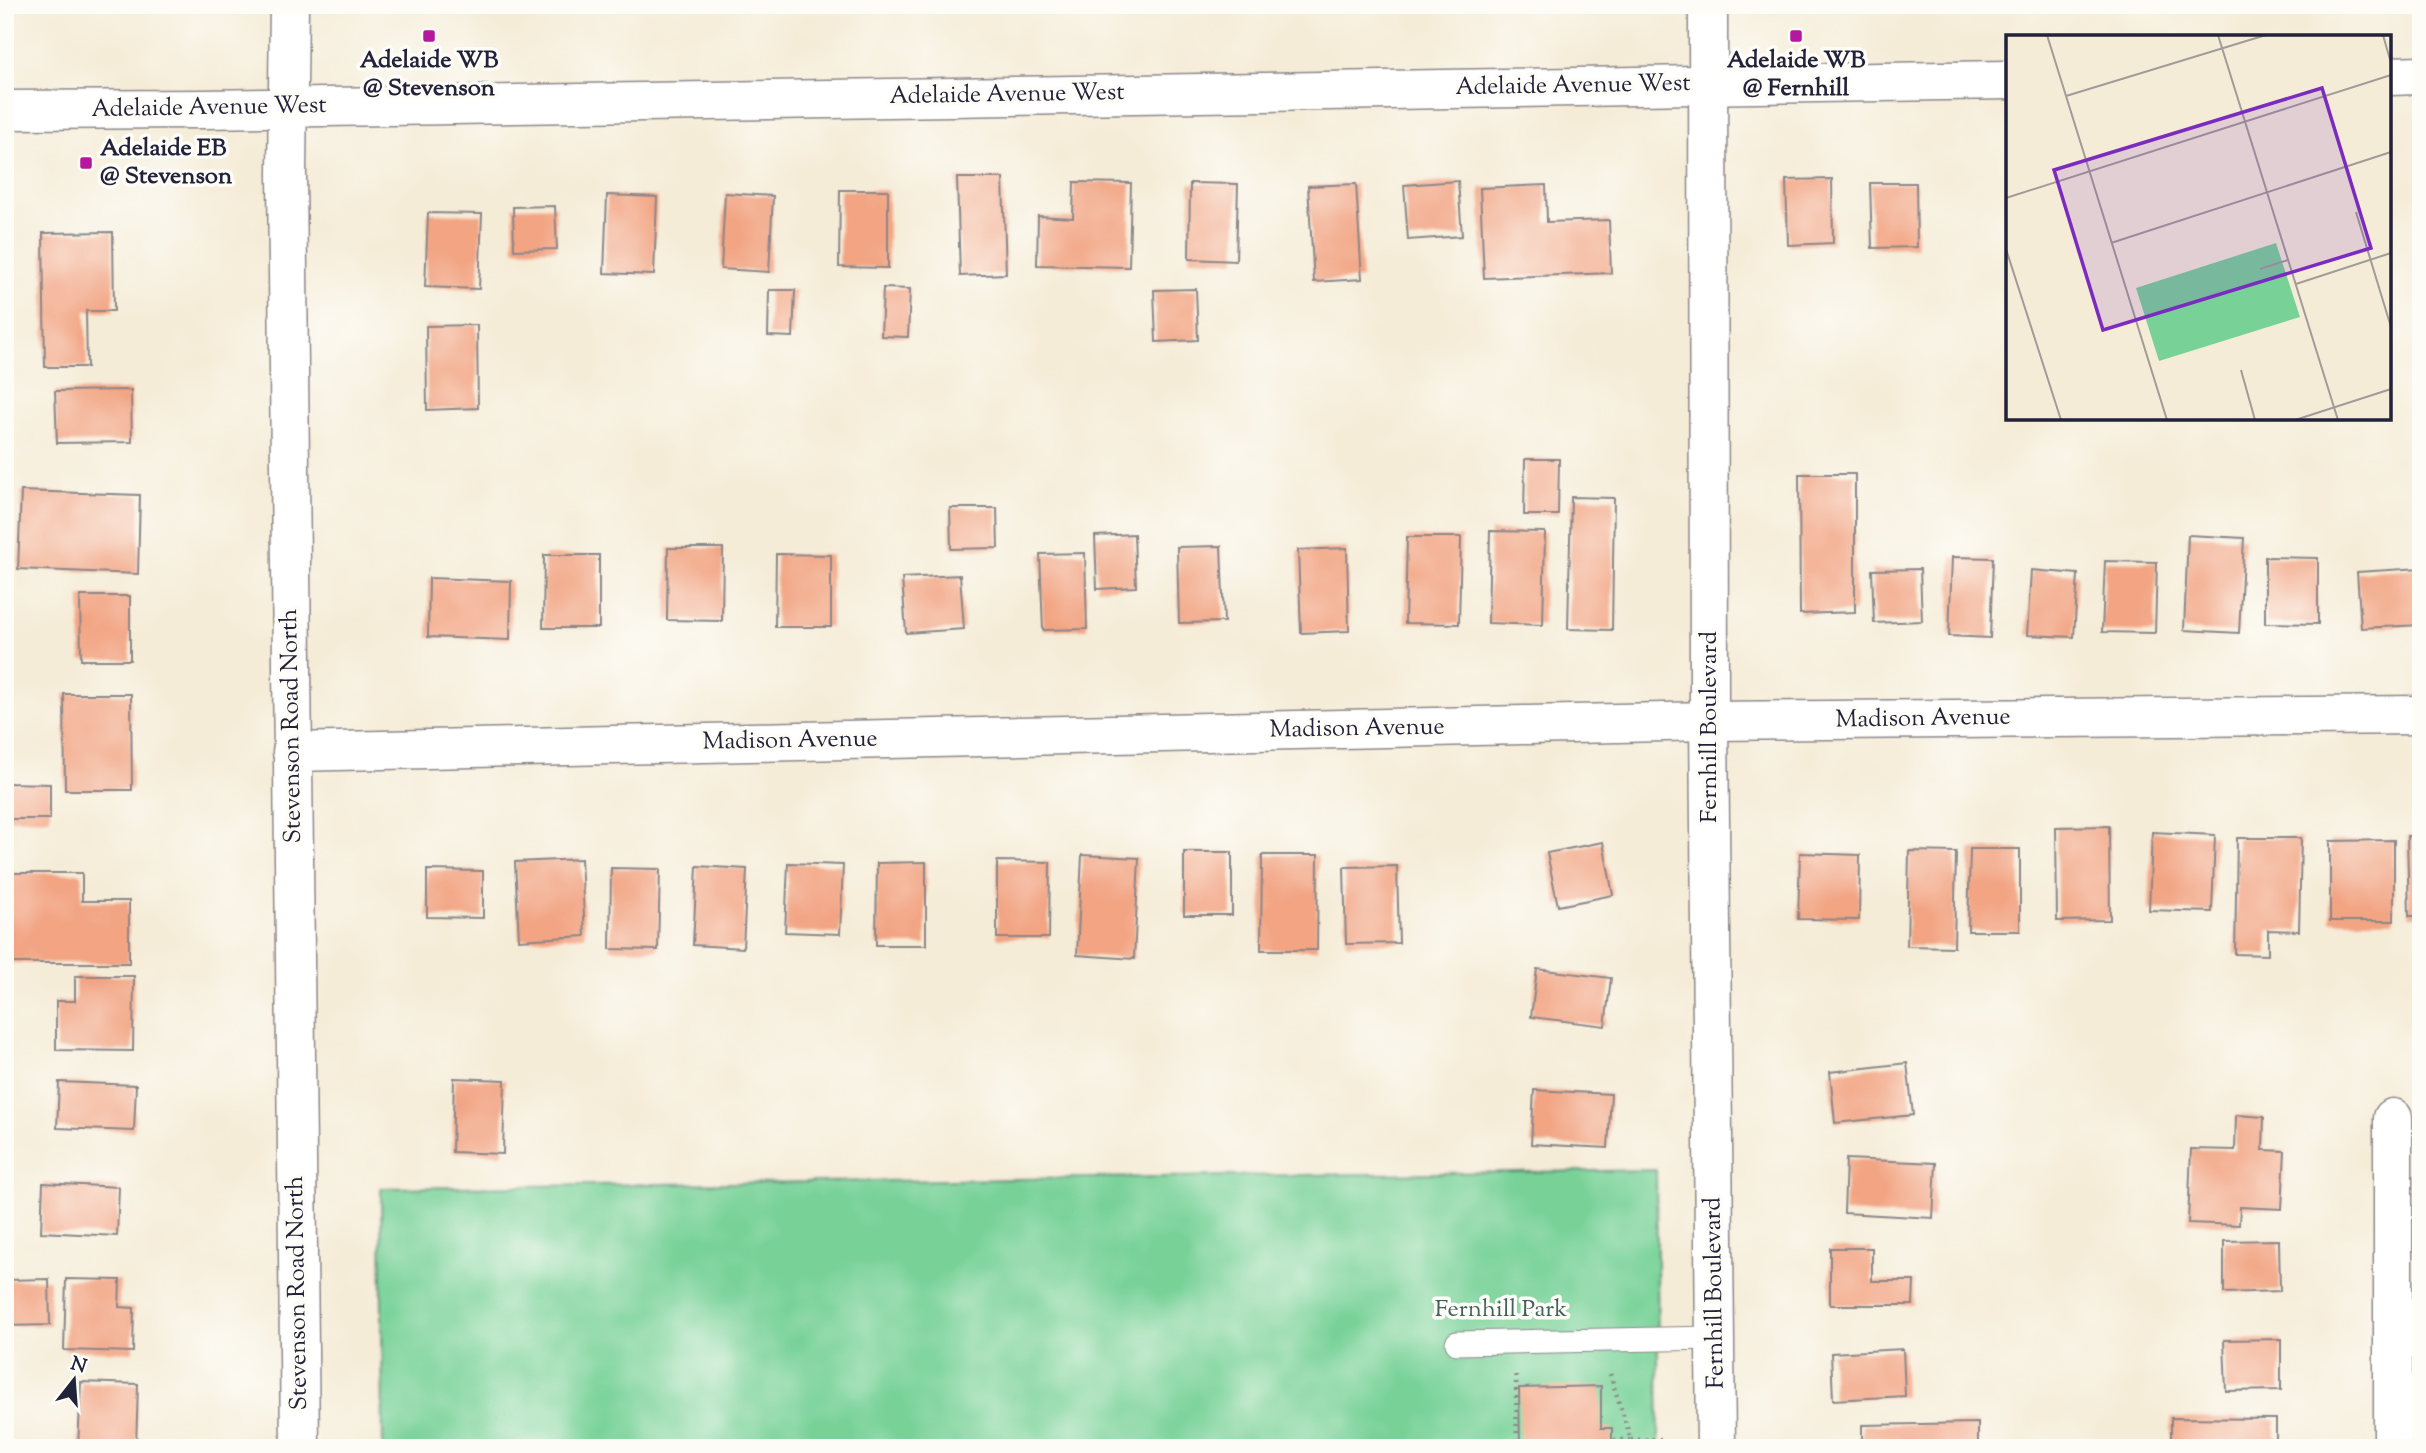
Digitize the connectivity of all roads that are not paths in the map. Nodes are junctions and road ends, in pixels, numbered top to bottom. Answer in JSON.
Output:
{"nodes":[{"id":1,"x":289,"y":5,"type":"edge"},
{"id":2,"x":1708,"y":5,"type":"edge"},
{"id":3,"x":2421,"y":75,"type":"edge"},
{"id":4,"x":2391,"y":76,"type":"edge"},
{"id":5,"x":2006,"y":80,"type":"edge"},
{"id":6,"x":1708,"y":83,"type":"junction"},
{"id":7,"x":287,"y":107,"type":"junction"},
{"id":8,"x":5,"y":110,"type":"edge"},
{"id":9,"x":2421,"y":715,"type":"edge"},
{"id":10,"x":1709,"y":721,"type":"junction"},
{"id":11,"x":292,"y":752,"type":"junction"},
{"id":12,"x":2393,"y":1118,"type":"dead end"},
{"id":13,"x":1715,"y":1338,"type":"junction"},
{"id":14,"x":1457,"y":1343,"type":"dead end"},
{"id":15,"x":300,"y":1448,"type":"edge"},
{"id":16,"x":1716,"y":1448,"type":"edge"},
{"id":17,"x":2393,"y":1448,"type":"edge"}],
"edges":[{"from":1,"to":7,"type":"street","name":"Stevenson Road North"},
{"from":2,"to":6,"type":"street","name":"Fernhill Boulevard"},
{"from":3,"to":4,"type":"street"},
{"from":5,"to":6,"type":"street","name":"Adelaide Avenue West"},
{"from":6,"to":7,"type":"street","name":"Adelaide Avenue West"},
{"from":6,"to":10,"type":"street","name":"Fernhill Boulevard"},
{"from":7,"to":8,"type":"street","name":"Adelaide Avenue West"},
{"from":7,"to":11,"type":"street","name":"Stevenson Road North"},
{"from":9,"to":10,"type":"street","name":"Madison Avenue"},
{"from":10,"to":11,"type":"street","name":"Madison Avenue"},
{"from":10,"to":13,"type":"street","name":"Fernhill Boulevard"},
{"from":11,"to":15,"type":"street","name":"Stevenson Road North"},
{"from":12,"to":17,"type":"street"},
{"from":13,"to":14,"type":"lane"},
{"from":13,"to":16,"type":"street","name":"Fernhill Boulevard"}]}
